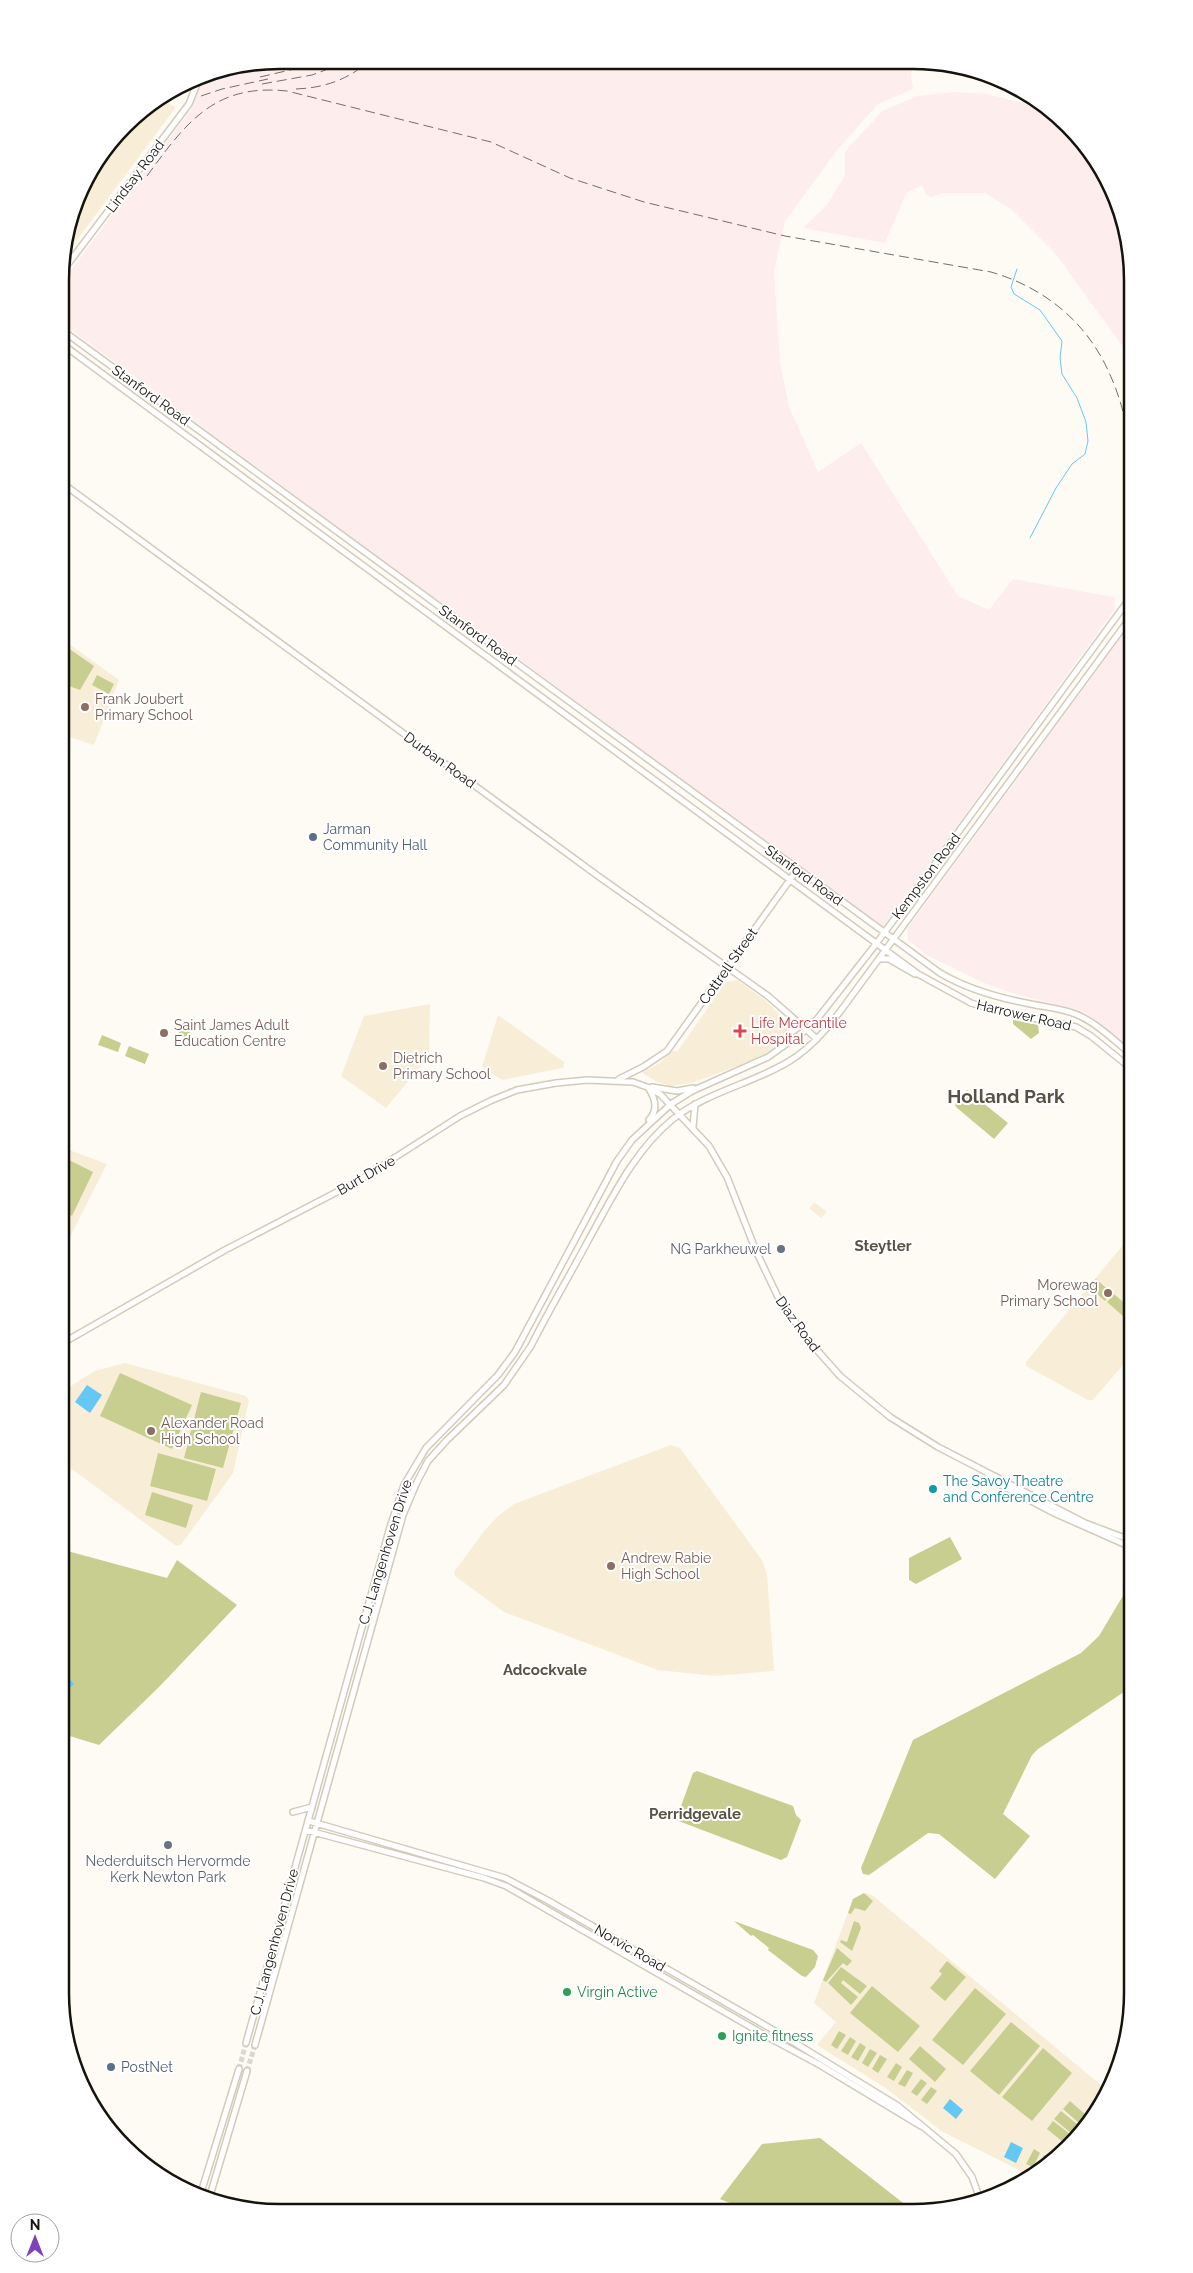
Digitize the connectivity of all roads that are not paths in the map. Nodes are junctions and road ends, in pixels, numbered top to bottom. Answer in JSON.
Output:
{"nodes":[{"id":1,"x":196,"y":86,"type":"edge"},
{"id":2,"x":70,"y":262,"type":"edge"},
{"id":3,"x":69,"y":335,"type":"edge"},
{"id":4,"x":69,"y":349,"type":"edge"},
{"id":5,"x":69,"y":488,"type":"edge"},
{"id":6,"x":1124,"y":606,"type":"edge"},
{"id":7,"x":1124,"y":626,"type":"edge"},
{"id":8,"x":797,"y":870,"type":"junction"},
{"id":9,"x":790,"y":880,"type":"junction"},
{"id":10,"x":884,"y":933,"type":"junction"},
{"id":11,"x":894,"y":940,"type":"junction"},
{"id":12,"x":876,"y":944,"type":"junction"},
{"id":13,"x":886,"y":951,"type":"junction"},
{"id":14,"x":878,"y":961,"type":"junction"},
{"id":15,"x":727,"y":968,"type":"junction"},
{"id":16,"x":918,"y":974,"type":"junction"},
{"id":17,"x":806,"y":1030,"type":"junction"},
{"id":18,"x":817,"y":1038,"type":"junction"},
{"id":19,"x":1124,"y":1049,"type":"edge"},
{"id":20,"x":1124,"y":1063,"type":"edge"},
{"id":21,"x":616,"y":1080,"type":"junction"},
{"id":22,"x":704,"y":1085,"type":"junction"},
{"id":23,"x":647,"y":1087,"type":"junction"},
{"id":24,"x":671,"y":1104,"type":"junction"},
{"id":25,"x":696,"y":1104,"type":"junction"},
{"id":26,"x":680,"y":1114,"type":"junction"},
{"id":27,"x":693,"y":1127,"type":"junction"},
{"id":28,"x":637,"y":1134,"type":"junction"},
{"id":29,"x":69,"y":1339,"type":"edge"},
{"id":30,"x":986,"y":1474,"type":"junction"},
{"id":31,"x":1124,"y":1538,"type":"edge"},
{"id":32,"x":1124,"y":1544,"type":"edge"},
{"id":33,"x":312,"y":1807,"type":"junction"},
{"id":34,"x":293,"y":1812,"type":"dead end"},
{"id":35,"x":309,"y":1821,"type":"junction"},
{"id":36,"x":317,"y":1824,"type":"junction"},
{"id":37,"x":306,"y":1830,"type":"junction"},
{"id":38,"x":315,"y":1832,"type":"junction"},
{"id":39,"x":246,"y":2043,"type":"tunnel mouth"},
{"id":40,"x":255,"y":2045,"type":"tunnel mouth"},
{"id":41,"x":239,"y":2069,"type":"tunnel mouth"},
{"id":42,"x":247,"y":2071,"type":"tunnel mouth"},
{"id":43,"x":926,"y":2128,"type":"junction"},
{"id":44,"x":203,"y":2189,"type":"edge"},
{"id":45,"x":212,"y":2193,"type":"edge"},
{"id":46,"x":978,"y":2194,"type":"edge"}],
"edges":[{"from":1,"to":2,"type":"main road","name":"Lindsay Road"},
{"from":3,"to":8,"type":"main road","name":"Stanford Road"},
{"from":4,"to":9,"type":"main road","name":"Stanford Road"},
{"from":5,"to":15,"type":"main road","name":"Durban Road"},
{"from":6,"to":10,"type":"main road","name":"Kempston Road"},
{"from":7,"to":11,"type":"main road","name":"Kempston Road"},
{"from":8,"to":9,"type":"main road","name":"Cottrell Street"},
{"from":8,"to":10,"type":"main road","name":"Stanford Road"},
{"from":9,"to":12,"type":"main road","name":"Stanford Road"},
{"from":9,"to":15,"type":"main road","name":"Cottrell Street"},
{"from":10,"to":11,"type":"main road","name":"Stanford Road"},
{"from":10,"to":12,"type":"main road","name":"Kempston Road"},
{"from":11,"to":13,"type":"main road","name":"Kempston Road"},
{"from":11,"to":19,"type":"main road","name":"Harrower Road"},
{"from":12,"to":13,"type":"main road","name":"Stanford Road"},
{"from":12,"to":17,"type":"main road","name":"Kempston Road"},
{"from":13,"to":14,"type":"main road","name":"Kempston Road"},
{"from":13,"to":16,"type":"main road","name":"Harrower Road"},
{"from":14,"to":16,"type":"main road"},
{"from":14,"to":18,"type":"main road","name":"Kempston Road"},
{"from":15,"to":17,"type":"main road","name":"Durban Road"},
{"from":15,"to":21,"type":"main road","name":"Cottrell Street"},
{"from":16,"to":20,"type":"main road","name":"Harrower Road"},
{"from":17,"to":18,"type":"main road","name":"Durban Road"},
{"from":17,"to":22,"type":"main road","name":"Kempston Road"},
{"from":18,"to":25,"type":"main road","name":"Kempston Road"},
{"from":21,"to":23,"type":"main road","name":"Burt Drive"},
{"from":21,"to":29,"type":"main road","name":"Burt Drive"},
{"from":22,"to":23,"type":"main road"},
{"from":22,"to":24,"type":"main road","name":"Kempston Road"},
{"from":23,"to":24,"type":"main road","name":"Burt Drive"},
{"from":23,"to":28,"type":"main road"},
{"from":24,"to":26,"type":"main road","name":"Burt Drive"},
{"from":24,"to":28,"type":"main road","name":"C.J. Langenhoven Drive"},
{"from":25,"to":26,"type":"main road","name":"Kempston Road"},
{"from":25,"to":27,"type":"main road"},
{"from":26,"to":27,"type":"main road","name":"Diaz Road"},
{"from":26,"to":36,"type":"main road","name":"C.J. Langenhoven Drive"},
{"from":27,"to":30,"type":"main road","name":"Diaz Road"},
{"from":28,"to":33,"type":"main road","name":"C.J. Langenhoven Drive"},
{"from":30,"to":31,"type":"main road","name":"Diaz Road"},
{"from":30,"to":32,"type":"main road","name":"Diaz Road"},
{"from":33,"to":34,"type":"main road"},
{"from":33,"to":35,"type":"main road","name":"C.J. Langenhoven Drive"},
{"from":35,"to":36,"type":"main road","name":"Norvic Road"},
{"from":35,"to":37,"type":"main road","name":"C.J. Langenhoven Drive"},
{"from":36,"to":38,"type":"main road","name":"C.J. Langenhoven Drive"},
{"from":36,"to":43,"type":"main road","name":"Norvic Road"},
{"from":37,"to":38,"type":"main road","name":"Norvic Road"},
{"from":37,"to":39,"type":"main road","name":"C.J. Langenhoven Drive"},
{"from":38,"to":40,"type":"main road","name":"C.J. Langenhoven Drive"},
{"from":38,"to":43,"type":"main road","name":"Norvic Road"},
{"from":41,"to":44,"type":"main road"},
{"from":42,"to":45,"type":"main road"},
{"from":43,"to":46,"type":"main road","name":"Norvic Road"}]}
